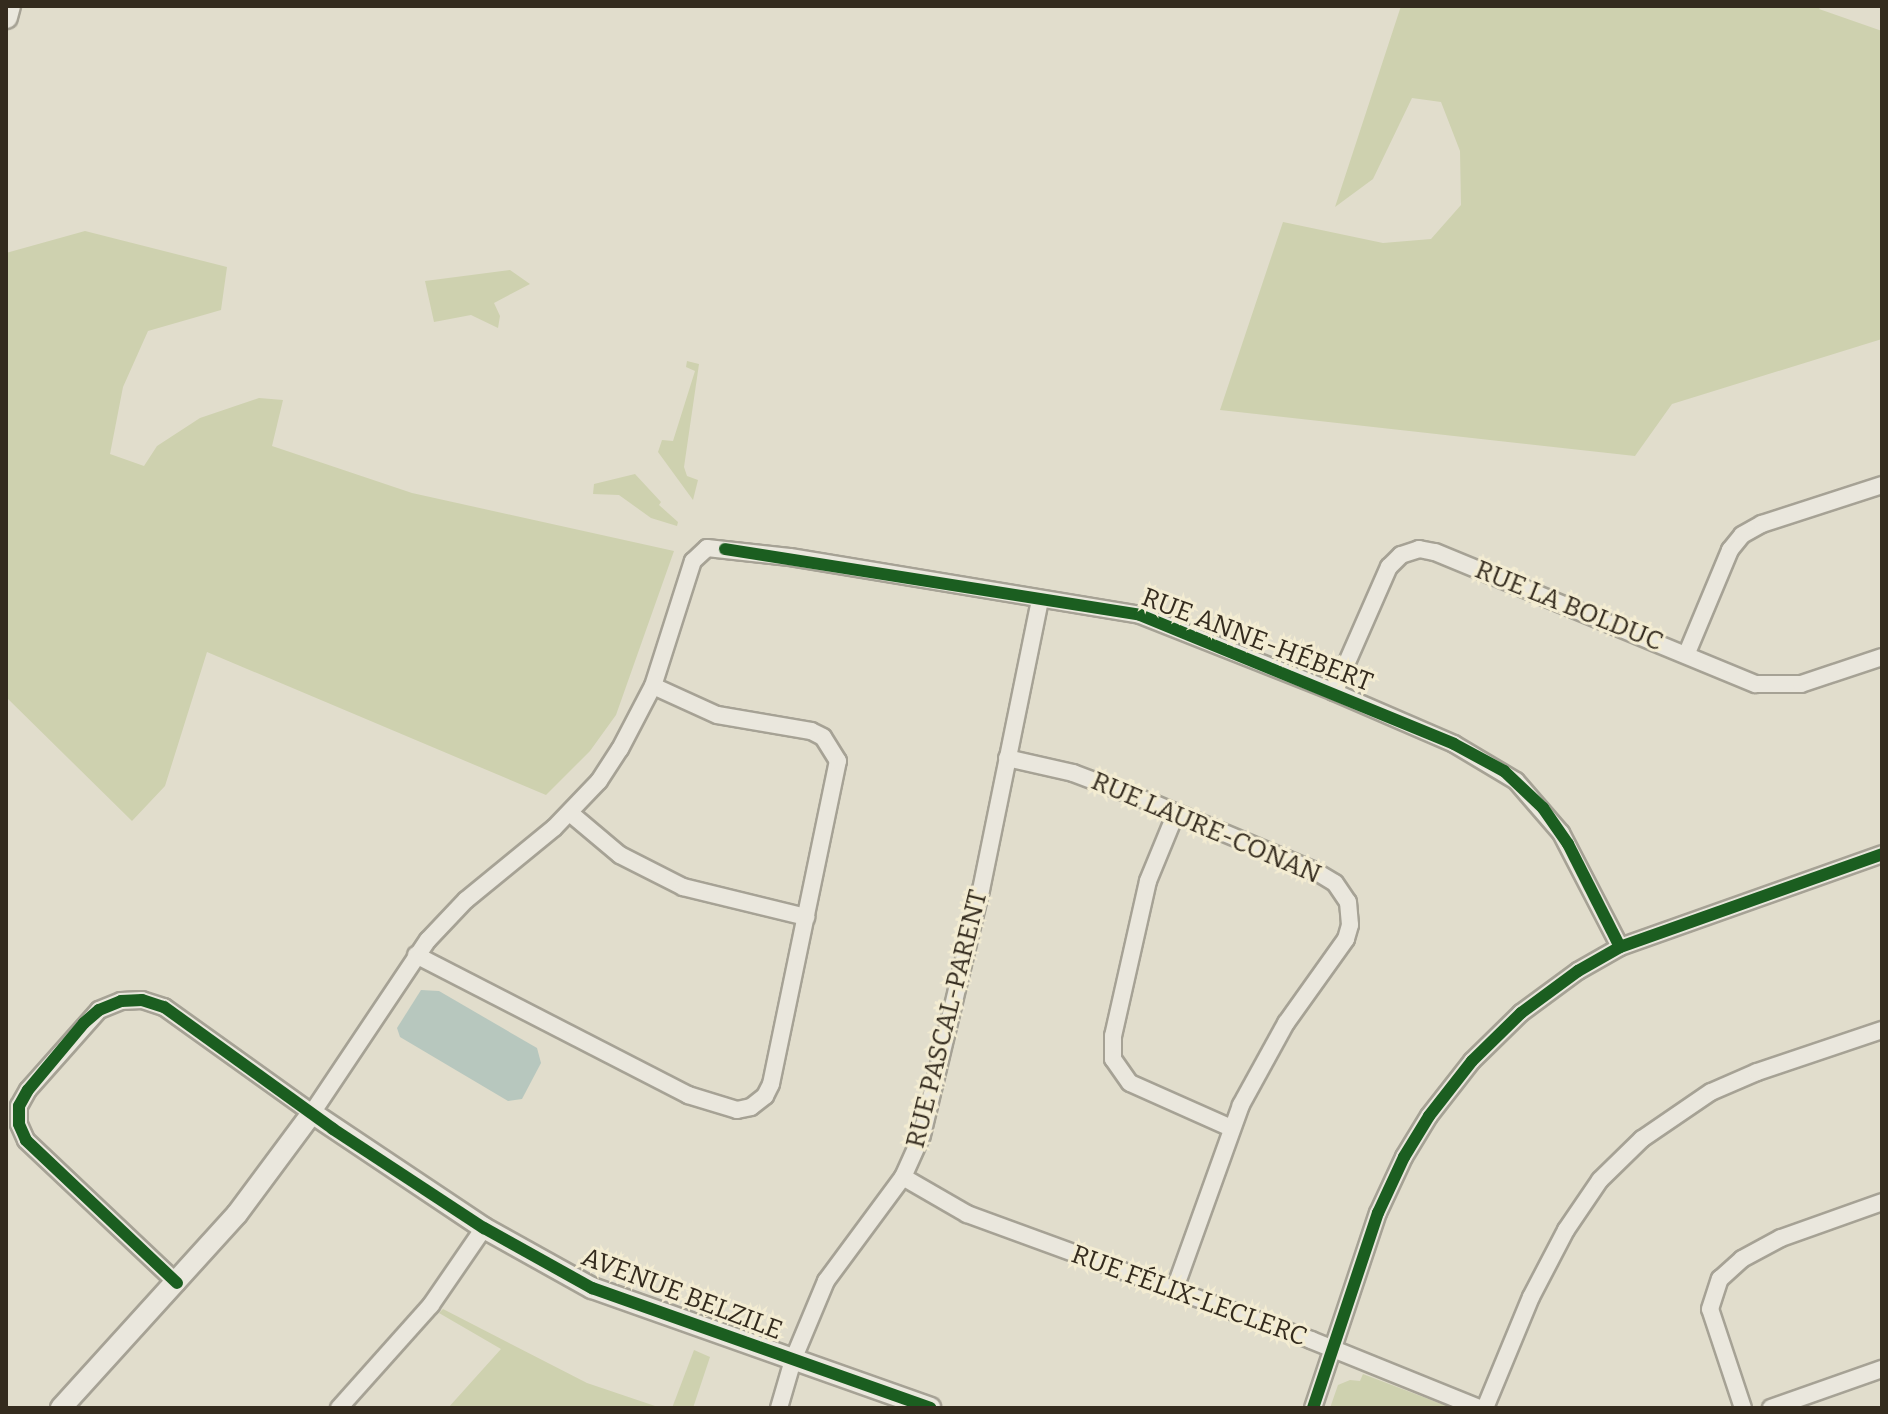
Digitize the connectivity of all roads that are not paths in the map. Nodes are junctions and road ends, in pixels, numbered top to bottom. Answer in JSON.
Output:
{"nodes":[{"id":1,"x":9,"y":6,"type":"edge"},
{"id":2,"x":6,"y":17,"type":"edge"},
{"id":3,"x":1882,"y":485,"type":"edge"},
{"id":4,"x":1040,"y":600,"type":"junction"},
{"id":5,"x":1687,"y":653,"type":"junction"},
{"id":6,"x":1882,"y":657,"type":"edge"},
{"id":7,"x":653,"y":686,"type":"junction"},
{"id":8,"x":1334,"y":692,"type":"junction"},
{"id":9,"x":1007,"y":758,"type":"junction"},
{"id":10,"x":570,"y":813,"type":"junction"},
{"id":11,"x":1176,"y":813,"type":"junction"},
{"id":12,"x":1882,"y":854,"type":"edge"},
{"id":13,"x":806,"y":917,"type":"junction"},
{"id":14,"x":1620,"y":947,"type":"junction"},
{"id":15,"x":416,"y":955,"type":"junction"},
{"id":16,"x":1882,"y":1030,"type":"edge"},
{"id":17,"x":312,"y":1113,"type":"junction"},
{"id":18,"x":1231,"y":1128,"type":"junction"},
{"id":19,"x":903,"y":1177,"type":"junction"},
{"id":20,"x":1882,"y":1202,"type":"edge"},
{"id":21,"x":484,"y":1228,"type":"junction"},
{"id":22,"x":177,"y":1283,"type":"junction"},
{"id":23,"x":1174,"y":1291,"type":"junction"},
{"id":24,"x":1331,"y":1350,"type":"junction"},
{"id":25,"x":793,"y":1360,"type":"junction"},
{"id":26,"x":1882,"y":1369,"type":"edge"},
{"id":27,"x":61,"y":1408,"type":"edge"},
{"id":28,"x":339,"y":1408,"type":"edge"},
{"id":29,"x":779,"y":1408,"type":"edge"},
{"id":30,"x":930,"y":1408,"type":"edge"},
{"id":31,"x":1313,"y":1408,"type":"edge"},
{"id":32,"x":1482,"y":1408,"type":"edge"},
{"id":33,"x":1743,"y":1408,"type":"edge"},
{"id":34,"x":1771,"y":1408,"type":"edge"}],
"edges":[{"from":1,"to":2,"type":"main road"},
{"from":3,"to":5,"type":"street"},
{"from":4,"to":7,"type":"street","name":"RUE ANNE-HÉBERT"},
{"from":4,"to":8,"type":"street","name":"RUE ANNE-HÉBERT"},
{"from":4,"to":9,"type":"street","name":"RUE PASCAL-PARENT"},
{"from":5,"to":6,"type":"street","name":"RUE LA BOLDUC"},
{"from":5,"to":8,"type":"street","name":"RUE LA BOLDUC"},
{"from":7,"to":10,"type":"street"},
{"from":7,"to":13,"type":"street"},
{"from":8,"to":14,"type":"street","name":"RUE ANNE-HÉBERT"},
{"from":9,"to":11,"type":"street","name":"RUE LAURE-CONAN"},
{"from":9,"to":19,"type":"street","name":"RUE PASCAL-PARENT"},
{"from":10,"to":13,"type":"street"},
{"from":10,"to":15,"type":"street"},
{"from":11,"to":18,"type":"street"},
{"from":11,"to":18,"type":"street","name":"RUE LAURE-CONAN"},
{"from":12,"to":14,"type":"street"},
{"from":13,"to":15,"type":"street"},
{"from":14,"to":24,"type":"street"},
{"from":15,"to":17,"type":"street"},
{"from":16,"to":32,"type":"street"},
{"from":17,"to":21,"type":"street","name":"AVENUE BELZILE"},
{"from":17,"to":22,"type":"street"},
{"from":17,"to":22,"type":"street"},
{"from":18,"to":23,"type":"street","name":"RUE LAURE-CONAN"},
{"from":19,"to":23,"type":"street","name":"RUE FÉLIX-LECLERC"},
{"from":19,"to":25,"type":"street","name":"RUE PASCAL-PARENT"},
{"from":20,"to":33,"type":"street"},
{"from":21,"to":25,"type":"street","name":"AVENUE BELZILE"},
{"from":21,"to":28,"type":"street"},
{"from":22,"to":27,"type":"street"},
{"from":23,"to":24,"type":"street","name":"RUE FÉLIX-LECLERC"},
{"from":24,"to":31,"type":"street"},
{"from":24,"to":32,"type":"street","name":"RUE FÉLIX-LECLERC"},
{"from":25,"to":29,"type":"street","name":"RUE PASCAL-PARENT"},
{"from":25,"to":30,"type":"street","name":"AVENUE BELZILE"},
{"from":26,"to":34,"type":"street"}]}
